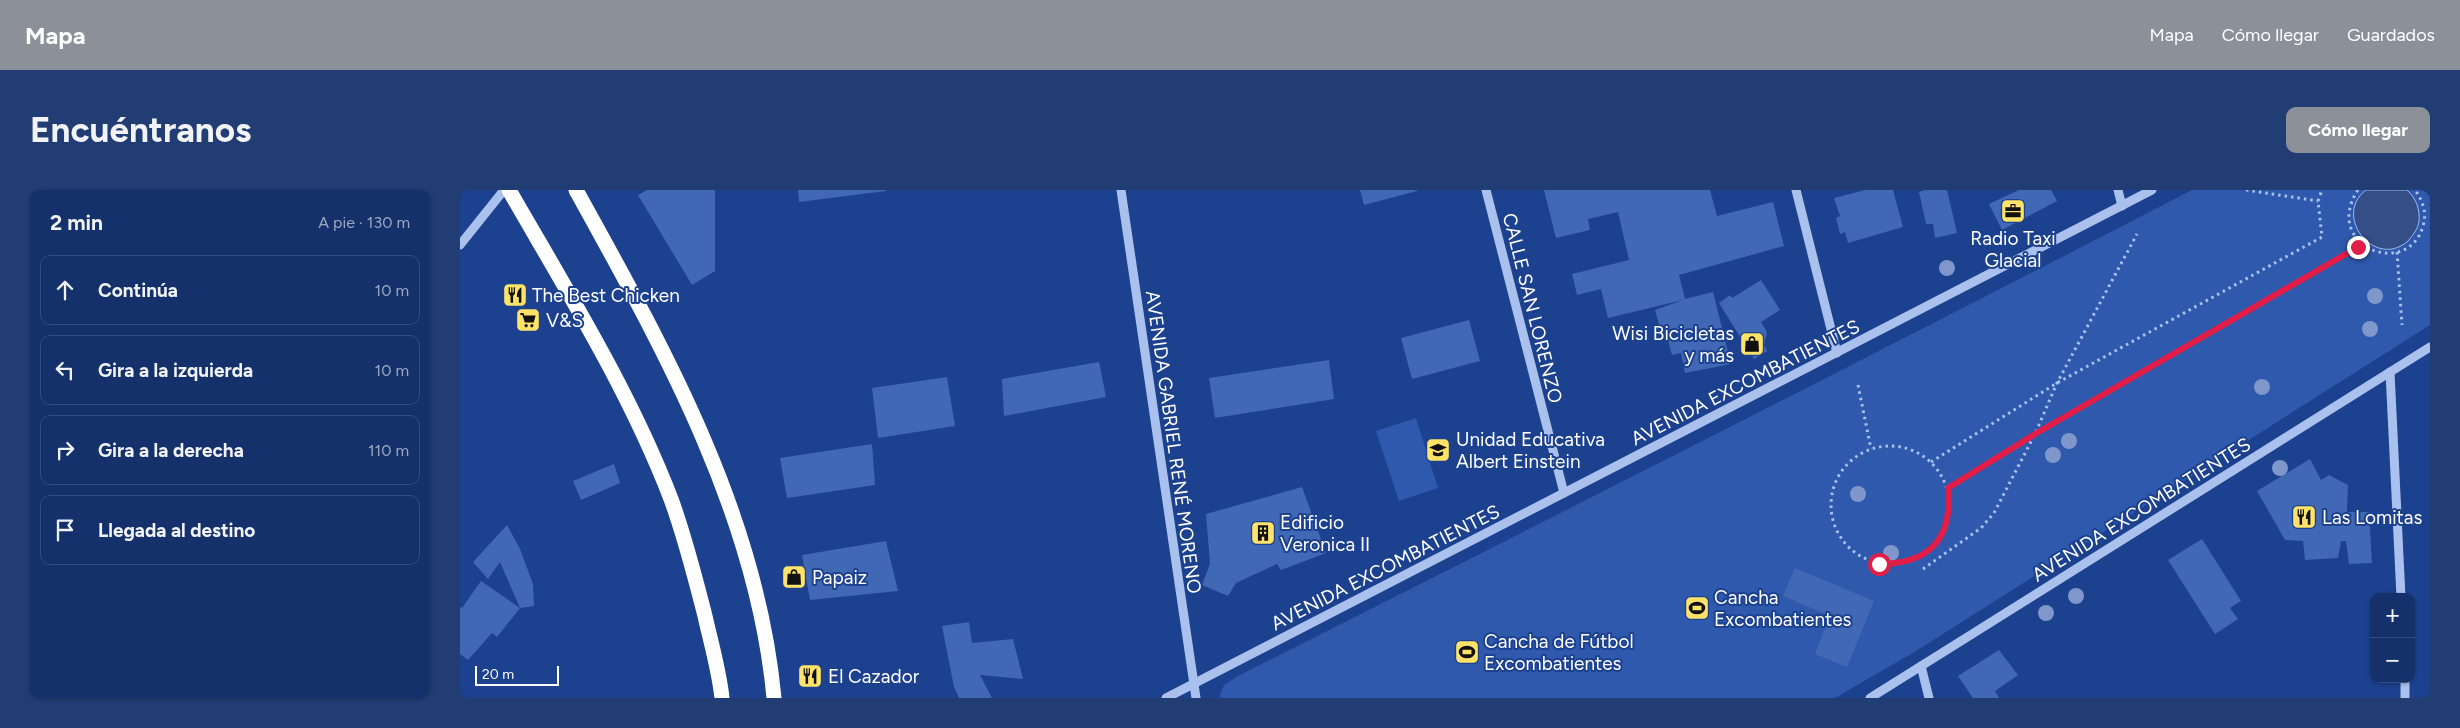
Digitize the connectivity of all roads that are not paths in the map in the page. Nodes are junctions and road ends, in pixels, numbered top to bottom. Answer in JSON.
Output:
{"nodes":[{"id":1,"x":504,"y":190,"type":"edge"},
{"id":2,"x":509,"y":190,"type":"edge"},
{"id":3,"x":576,"y":190,"type":"edge"},
{"id":4,"x":1121,"y":190,"type":"edge"},
{"id":5,"x":1486,"y":190,"type":"edge"},
{"id":6,"x":1796,"y":190,"type":"edge"},
{"id":7,"x":2118,"y":190,"type":"edge"},
{"id":8,"x":2152,"y":190,"type":"edge"},
{"id":9,"x":2122,"y":206,"type":"junction"},
{"id":10,"x":460,"y":245,"type":"edge"},
{"id":11,"x":2430,"y":347,"type":"edge"},
{"id":12,"x":1837,"y":353,"type":"junction"},
{"id":13,"x":2390,"y":372,"type":"junction"},
{"id":14,"x":1564,"y":493,"type":"junction"},
{"id":15,"x":2401,"y":593,"type":"edge"},
{"id":16,"x":1921,"y":666,"type":"junction"},
{"id":17,"x":1194,"y":683,"type":"junction"},
{"id":18,"x":2405,"y":683,"type":"edge"},
{"id":19,"x":722,"y":698,"type":"edge"},
{"id":20,"x":774,"y":698,"type":"edge"},
{"id":21,"x":1166,"y":698,"type":"edge"},
{"id":22,"x":1196,"y":698,"type":"edge"},
{"id":23,"x":1870,"y":698,"type":"edge"},
{"id":24,"x":1929,"y":698,"type":"edge"},
{"id":25,"x":2406,"y":698,"type":"edge"}],
"edges":[{"from":1,"to":10,"type":"street"},
{"from":2,"to":19,"type":"highway"},
{"from":3,"to":20,"type":"highway"},
{"from":4,"to":17,"type":"street","name":"AVENIDA GABRIEL RENÉ MORENO"},
{"from":5,"to":14,"type":"street","name":"CALLE SAN LORENZO"},
{"from":6,"to":12,"type":"street"},
{"from":7,"to":9,"type":"street"},
{"from":8,"to":9,"type":"street","name":"AVENIDA EXCOMBATIENTES"},
{"from":9,"to":12,"type":"street","name":"AVENIDA EXCOMBATIENTES"},
{"from":11,"to":13,"type":"street","name":"AVENIDA EXCOMBATIENTES"},
{"from":12,"to":14,"type":"street","name":"AVENIDA EXCOMBATIENTES"},
{"from":13,"to":15,"type":"street"},
{"from":13,"to":16,"type":"street","name":"AVENIDA EXCOMBATIENTES"},
{"from":14,"to":17,"type":"street","name":"AVENIDA EXCOMBATIENTES"},
{"from":16,"to":23,"type":"street","name":"AVENIDA EXCOMBATIENTES"},
{"from":16,"to":24,"type":"street"},
{"from":17,"to":21,"type":"street","name":"AVENIDA EXCOMBATIENTES"},
{"from":17,"to":22,"type":"street","name":"AVENIDA GABRIEL RENÉ MORENO"},
{"from":18,"to":25,"type":"street"}]}
